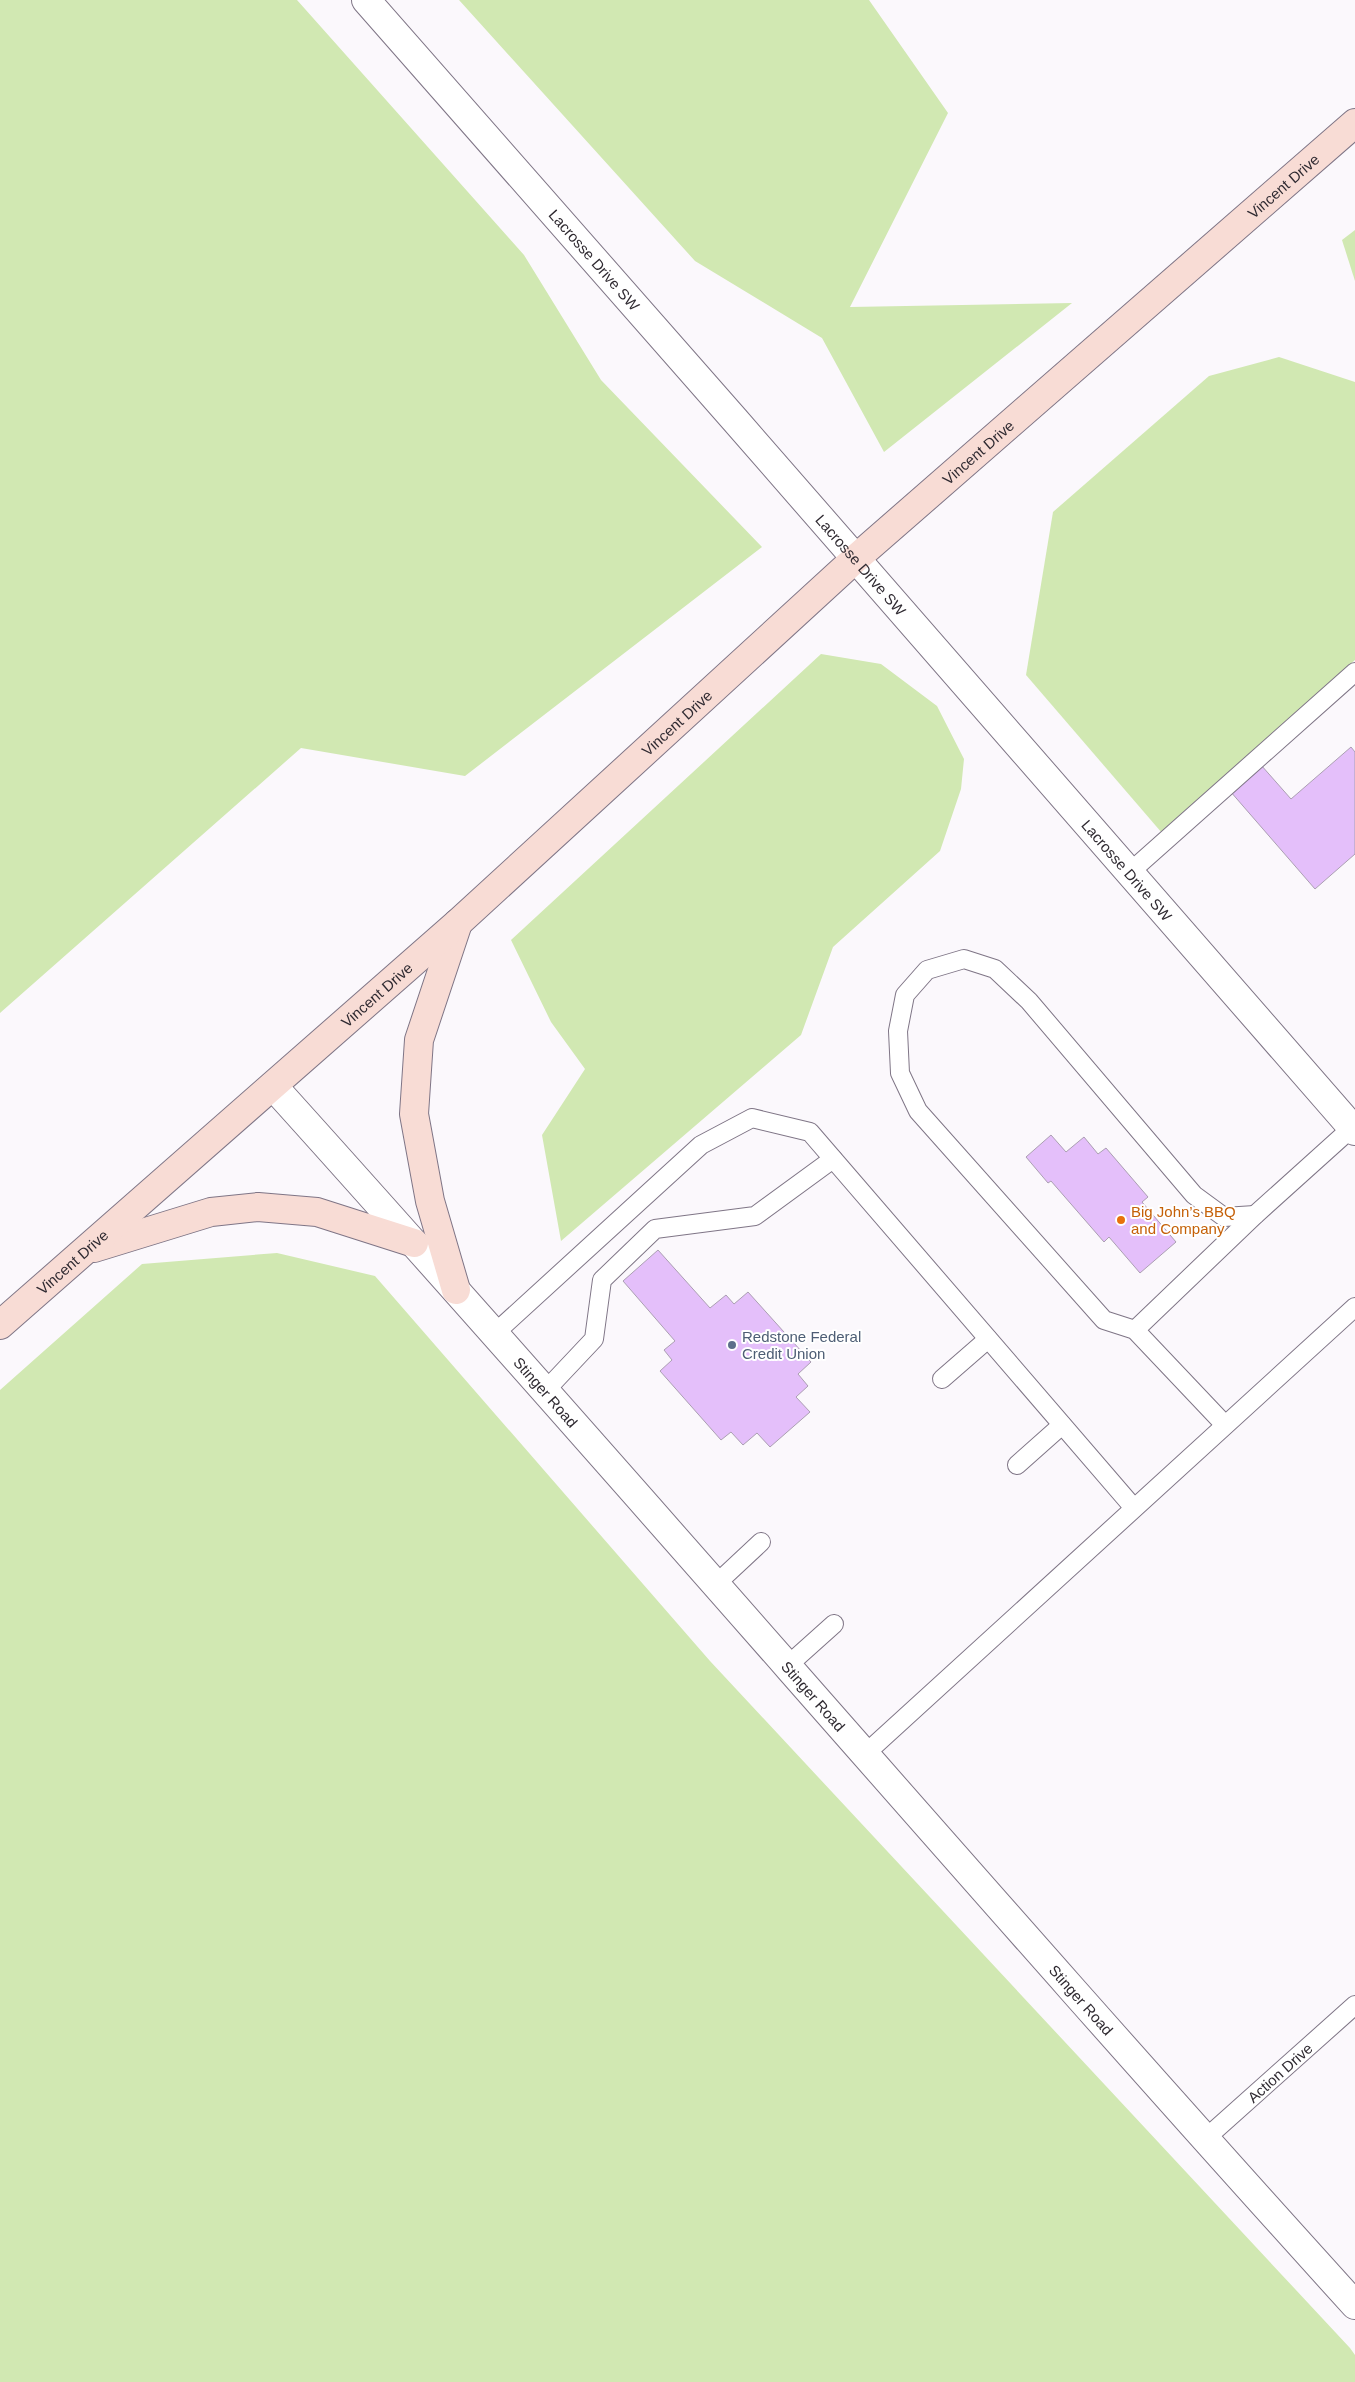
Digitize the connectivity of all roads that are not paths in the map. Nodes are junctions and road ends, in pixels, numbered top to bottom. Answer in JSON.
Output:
{"nodes":[{"id":1,"x":366,"y":0,"type":"edge"},
{"id":2,"x":1355,"y":123,"type":"edge"},
{"id":3,"x":854,"y":560,"type":"junction"},
{"id":4,"x":1355,"y":672,"type":"edge"},
{"id":5,"x":1129,"y":873,"type":"junction"},
{"id":6,"x":459,"y":922,"type":"junction"},
{"id":7,"x":273,"y":1086,"type":"junction"},
{"id":8,"x":1354,"y":1128,"type":"edge"},
{"id":9,"x":832,"y":1159,"type":"junction"},
{"id":10,"x":1255,"y":1215,"type":"junction"},
{"id":11,"x":414,"y":1243,"type":"junction"},
{"id":12,"x":86,"y":1251,"type":"junction"},
{"id":13,"x":456,"y":1290,"type":"junction"},
{"id":14,"x":1355,"y":1307,"type":"edge"},
{"id":15,"x":0,"y":1325,"type":"edge"},
{"id":16,"x":1135,"y":1330,"type":"junction"},
{"id":17,"x":494,"y":1334,"type":"junction"},
{"id":18,"x":988,"y":1339,"type":"junction"},
{"id":19,"x":942,"y":1379,"type":"dead end"},
{"id":20,"x":545,"y":1391,"type":"junction"},
{"id":21,"x":1062,"y":1425,"type":"junction"},
{"id":22,"x":1225,"y":1425,"type":"junction"},
{"id":23,"x":1017,"y":1465,"type":"dead end"},
{"id":24,"x":1134,"y":1508,"type":"junction"},
{"id":25,"x":761,"y":1542,"type":"dead end"},
{"id":26,"x":715,"y":1585,"type":"junction"},
{"id":27,"x":834,"y":1624,"type":"dead end"},
{"id":28,"x":786,"y":1667,"type":"junction"},
{"id":29,"x":864,"y":1755,"type":"junction"},
{"id":30,"x":1355,"y":2005,"type":"edge"},
{"id":31,"x":1204,"y":2139,"type":"junction"},
{"id":32,"x":1355,"y":2305,"type":"edge"}],
"edges":[{"from":1,"to":3,"type":"street","name":"Lacrosse Drive SW"},
{"from":2,"to":3,"type":"street","name":"Vincent Drive"},
{"from":3,"to":5,"type":"street","name":"Lacrosse Drive SW"},
{"from":3,"to":6,"type":"street","name":"Vincent Drive"},
{"from":4,"to":5,"type":"lane"},
{"from":5,"to":8,"type":"street","name":"Lacrosse Drive SW"},
{"from":6,"to":7,"type":"street","name":"Vincent Drive"},
{"from":6,"to":13,"type":"street"},
{"from":7,"to":11,"type":"street","name":"Stinger Road"},
{"from":7,"to":12,"type":"street","name":"Vincent Drive"},
{"from":8,"to":10,"type":"lane"},
{"from":9,"to":17,"type":"lane"},
{"from":9,"to":18,"type":"lane"},
{"from":9,"to":20,"type":"lane"},
{"from":10,"to":16,"type":"lane"},
{"from":10,"to":16,"type":"lane"},
{"from":11,"to":12,"type":"street"},
{"from":11,"to":13,"type":"street","name":"Stinger Road"},
{"from":12,"to":15,"type":"street","name":"Vincent Drive"},
{"from":13,"to":17,"type":"street","name":"Stinger Road"},
{"from":14,"to":22,"type":"lane"},
{"from":16,"to":22,"type":"lane"},
{"from":17,"to":20,"type":"street","name":"Stinger Road"},
{"from":18,"to":19,"type":"lane"},
{"from":18,"to":21,"type":"lane"},
{"from":20,"to":26,"type":"street","name":"Stinger Road"},
{"from":21,"to":23,"type":"lane"},
{"from":21,"to":24,"type":"lane"},
{"from":22,"to":24,"type":"lane"},
{"from":24,"to":29,"type":"lane"},
{"from":25,"to":26,"type":"lane"},
{"from":26,"to":28,"type":"street","name":"Stinger Road"},
{"from":27,"to":28,"type":"lane"},
{"from":28,"to":29,"type":"street","name":"Stinger Road"},
{"from":29,"to":31,"type":"street","name":"Stinger Road"},
{"from":30,"to":31,"type":"lane","name":"Action Drive"},
{"from":31,"to":32,"type":"street","name":"Stinger Road"}]}
